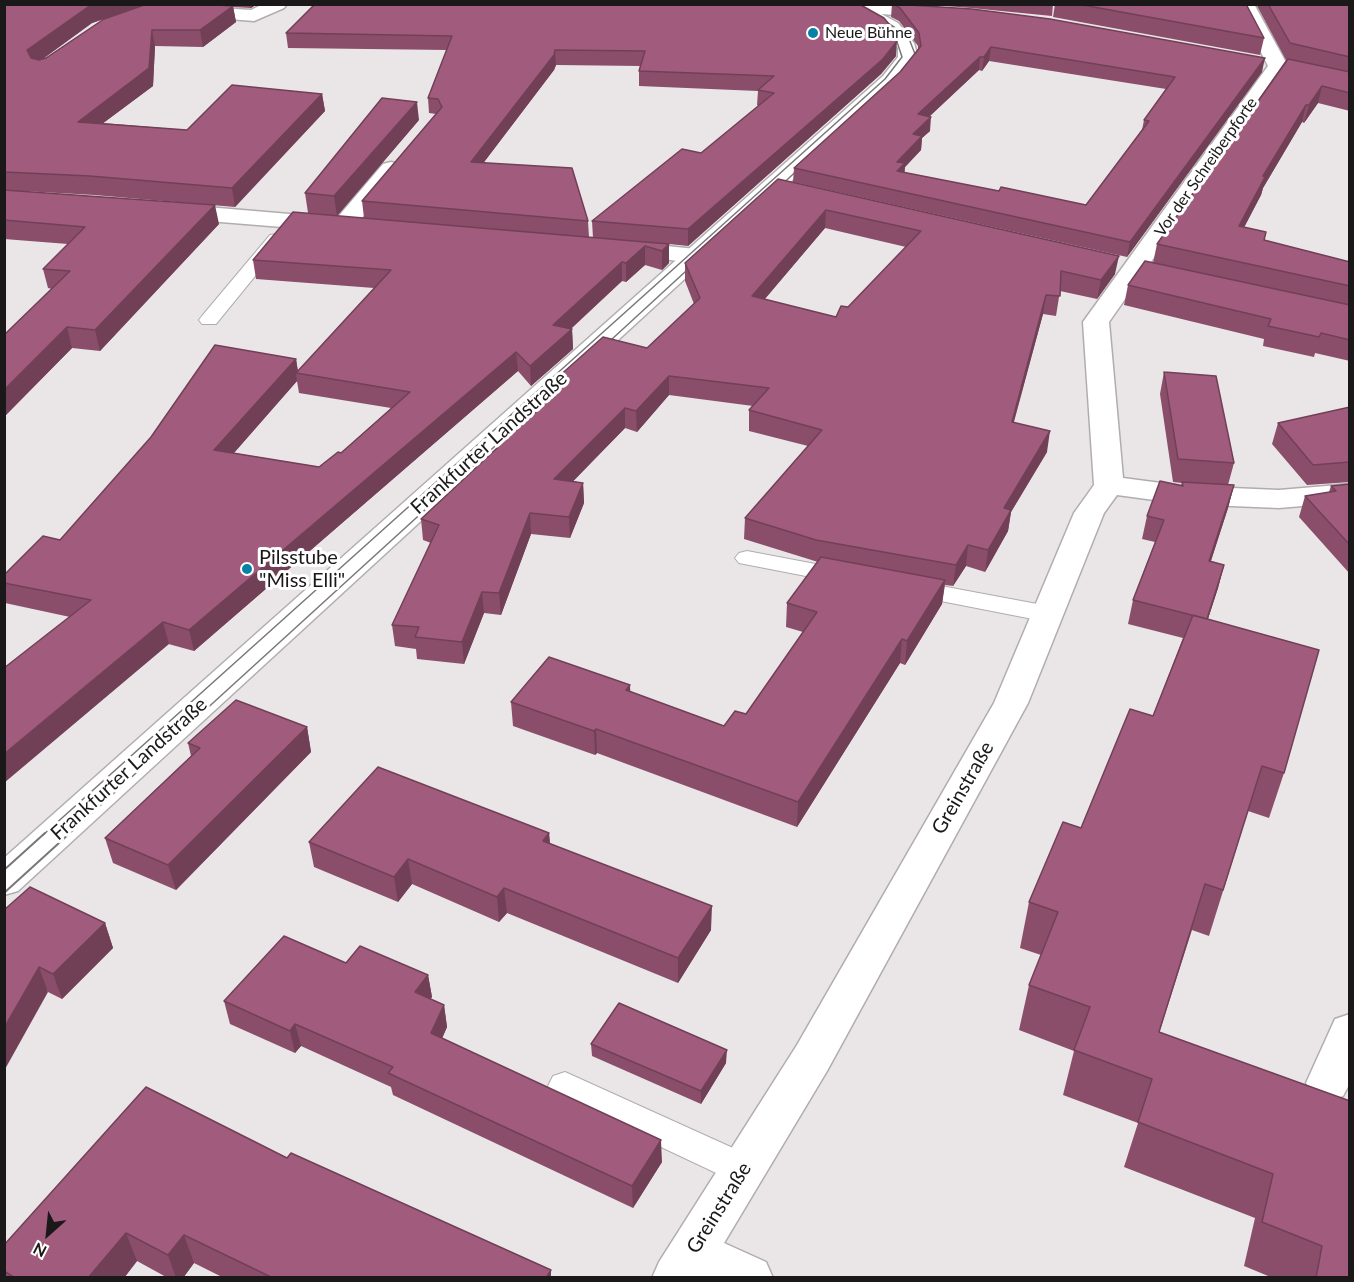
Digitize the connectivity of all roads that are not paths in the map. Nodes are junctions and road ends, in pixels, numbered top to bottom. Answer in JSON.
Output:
{"nodes":[{"id":1,"x":278,"y":4,"type":"edge"},
{"id":2,"x":1245,"y":4,"type":"edge"},
{"id":3,"x":843,"y":6,"type":"edge"},
{"id":4,"x":176,"y":10,"type":"edge"},
{"id":5,"x":952,"y":14,"type":"edge"},
{"id":6,"x":1254,"y":62,"type":"edge"},
{"id":7,"x":1288,"y":68,"type":"junction"},
{"id":8,"x":405,"y":153,"type":"edge"},
{"id":9,"x":772,"y":187,"type":"junction"},
{"id":10,"x":802,"y":194,"type":"edge"},
{"id":11,"x":152,"y":209,"type":"edge"},
{"id":12,"x":292,"y":221,"type":"junction"},
{"id":13,"x":344,"y":225,"type":"junction"},
{"id":14,"x":368,"y":227,"type":"edge"},
{"id":15,"x":601,"y":247,"type":"edge"},
{"id":16,"x":696,"y":256,"type":"junction"},
{"id":17,"x":209,"y":320,"type":"dead end"},
{"id":18,"x":1109,"y":485,"type":"junction"},
{"id":19,"x":1350,"y":493,"type":"edge"},
{"id":20,"x":747,"y":558,"type":"dead end"},
{"id":21,"x":1048,"y":614,"type":"junction"},
{"id":22,"x":4,"y":881,"type":"edge"},
{"id":23,"x":1350,"y":1031,"type":"edge"},
{"id":24,"x":1328,"y":1083,"type":"dead end"},
{"id":25,"x":566,"y":1086,"type":"dead end"},
{"id":26,"x":743,"y":1169,"type":"junction"},
{"id":27,"x":684,"y":1265,"type":"edge"},
{"id":28,"x":749,"y":1278,"type":"edge"}],
"edges":[{"from":1,"to":4,"type":"street"},
{"from":2,"to":7,"type":"street"},
{"from":3,"to":5,"type":"street"},
{"from":3,"to":9,"type":"street","name":"Frankfurter Landstraße"},
{"from":6,"to":7,"type":"street"},
{"from":7,"to":18,"type":"street","name":"Vor der Schreiberpforte"},
{"from":8,"to":13,"type":"street"},
{"from":9,"to":10,"type":"street"},
{"from":9,"to":16,"type":"street","name":"Frankfurter Landstraße"},
{"from":11,"to":12,"type":"street"},
{"from":12,"to":13,"type":"street"},
{"from":12,"to":17,"type":"lane"},
{"from":13,"to":14,"type":"street"},
{"from":15,"to":16,"type":"street"},
{"from":16,"to":22,"type":"street","name":"Frankfurter Landstraße"},
{"from":18,"to":19,"type":"street"},
{"from":18,"to":21,"type":"street","name":"Greinstraße"},
{"from":20,"to":21,"type":"lane"},
{"from":21,"to":26,"type":"street","name":"Greinstraße"},
{"from":23,"to":24,"type":"street"},
{"from":25,"to":26,"type":"lane"},
{"from":26,"to":27,"type":"street","name":"Greinstraße"},
{"from":27,"to":28,"type":"street"}]}
